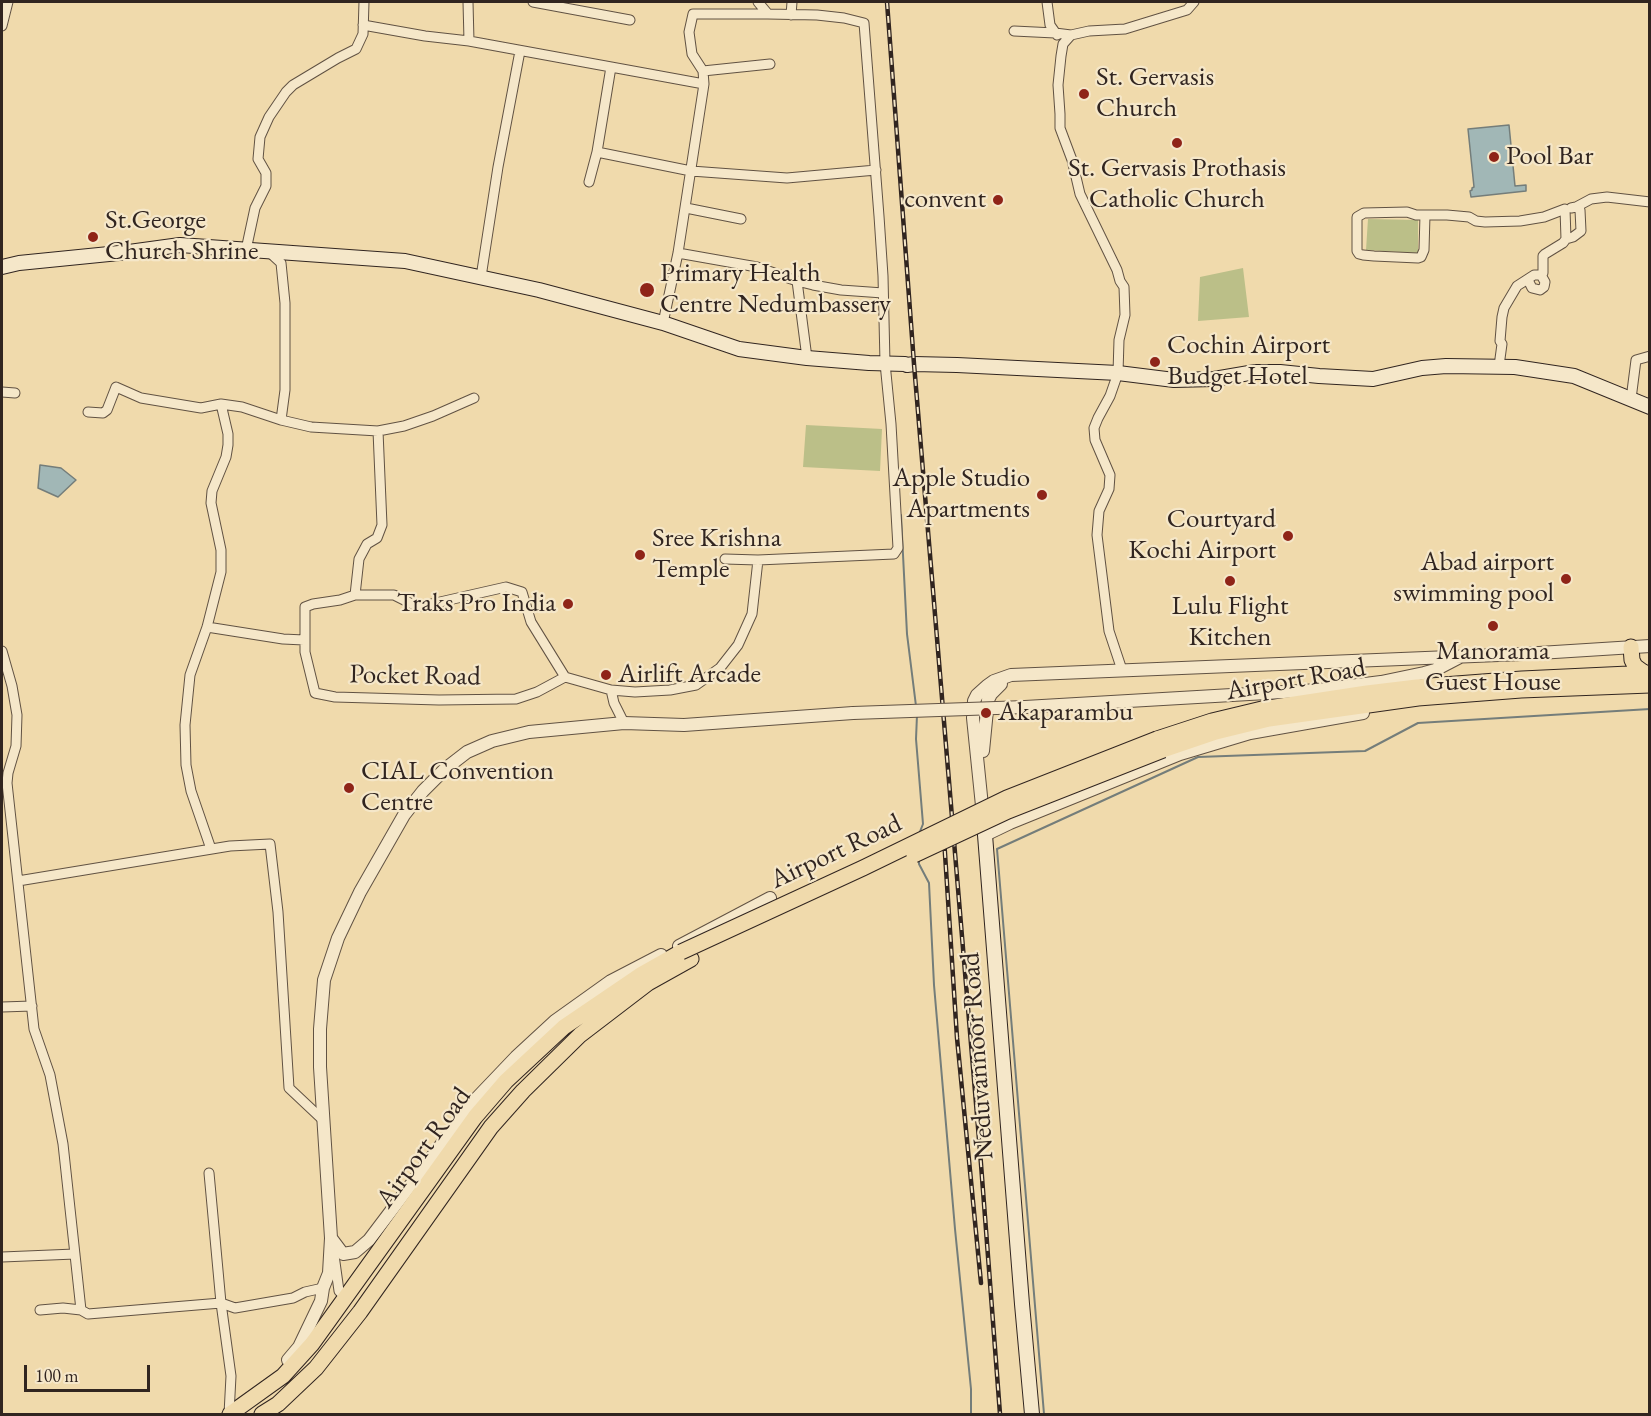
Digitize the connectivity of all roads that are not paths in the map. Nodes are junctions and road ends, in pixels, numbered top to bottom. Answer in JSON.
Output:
{"nodes":[{"id":1,"x":8,"y":2,"type":"edge"},
{"id":2,"x":364,"y":2,"type":"edge"},
{"id":3,"x":468,"y":2,"type":"edge"},
{"id":4,"x":533,"y":2,"type":"edge"},
{"id":5,"x":758,"y":2,"type":"edge"},
{"id":6,"x":792,"y":2,"type":"edge"},
{"id":7,"x":1047,"y":2,"type":"edge"},
{"id":8,"x":1194,"y":2,"type":"edge"},
{"id":9,"x":768,"y":14,"type":"junction"},
{"id":10,"x":791,"y":15,"type":"junction"},
{"id":11,"x":630,"y":20,"type":"dead end"},
{"id":12,"x":363,"y":25,"type":"junction"},
{"id":13,"x":2,"y":26,"type":"edge"},
{"id":14,"x":1014,"y":31,"type":"dead end"},
{"id":15,"x":1055,"y":33,"type":"junction"},
{"id":16,"x":1071,"y":35,"type":"junction"},
{"id":17,"x":469,"y":41,"type":"junction"},
{"id":18,"x":1063,"y":44,"type":"junction"},
{"id":19,"x":520,"y":51,"type":"junction"},
{"id":20,"x":770,"y":64,"type":"dead end"},
{"id":21,"x":611,"y":67,"type":"junction"},
{"id":22,"x":703,"y":71,"type":"junction"},
{"id":23,"x":704,"y":84,"type":"junction"},
{"id":24,"x":597,"y":152,"type":"junction"},
{"id":25,"x":876,"y":170,"type":"junction"},
{"id":26,"x":691,"y":171,"type":"junction"},
{"id":27,"x":589,"y":182,"type":"dead end"},
{"id":28,"x":1650,"y":202,"type":"edge"},
{"id":29,"x":1576,"y":207,"type":"junction"},
{"id":30,"x":686,"y":208,"type":"junction"},
{"id":31,"x":1566,"y":209,"type":"junction"},
{"id":32,"x":1425,"y":215,"type":"junction"},
{"id":33,"x":741,"y":219,"type":"dead end"},
{"id":34,"x":1566,"y":239,"type":"junction"},
{"id":35,"x":246,"y":250,"type":"junction"},
{"id":36,"x":268,"y":251,"type":"junction"},
{"id":37,"x":678,"y":253,"type":"junction"},
{"id":38,"x":2,"y":267,"type":"edge"},
{"id":39,"x":1541,"y":275,"type":"junction"},
{"id":40,"x":481,"y":277,"type":"junction"},
{"id":41,"x":1528,"y":280,"type":"junction"},
{"id":42,"x":797,"y":281,"type":"junction"},
{"id":43,"x":883,"y":293,"type":"junction"},
{"id":44,"x":663,"y":323,"type":"junction"},
{"id":45,"x":1650,"y":356,"type":"edge"},
{"id":46,"x":807,"y":358,"type":"junction"},
{"id":47,"x":885,"y":363,"type":"junction"},
{"id":48,"x":1499,"y":366,"type":"junction"},
{"id":49,"x":1118,"y":373,"type":"junction"},
{"id":50,"x":2,"y":392,"type":"edge"},
{"id":51,"x":15,"y":393,"type":"dead end"},
{"id":52,"x":474,"y":398,"type":"dead end"},
{"id":53,"x":1631,"y":399,"type":"junction"},
{"id":54,"x":221,"y":404,"type":"junction"},
{"id":55,"x":1650,"y":407,"type":"edge"},
{"id":56,"x":88,"y":412,"type":"dead end"},
{"id":57,"x":281,"y":420,"type":"junction"},
{"id":58,"x":378,"y":431,"type":"junction"},
{"id":59,"x":725,"y":559,"type":"dead end"},
{"id":60,"x":758,"y":560,"type":"junction"},
{"id":61,"x":355,"y":595,"type":"junction"},
{"id":62,"x":207,"y":627,"type":"junction"},
{"id":63,"x":304,"y":640,"type":"junction"},
{"id":64,"x":1650,"y":646,"type":"edge"},
{"id":65,"x":1631,"y":647,"type":"junction"},
{"id":66,"x":2,"y":651,"type":"edge"},
{"id":67,"x":1464,"y":655,"type":"junction"},
{"id":68,"x":1122,"y":670,"type":"junction"},
{"id":69,"x":1011,"y":675,"type":"junction"},
{"id":70,"x":565,"y":677,"type":"junction"},
{"id":71,"x":1648,"y":677,"type":"edge"},
{"id":72,"x":611,"y":690,"type":"junction"},
{"id":73,"x":1449,"y":695,"type":"junction"},
{"id":74,"x":1367,"y":699,"type":"junction"},
{"id":75,"x":624,"y":723,"type":"junction"},
{"id":76,"x":980,"y":744,"type":"junction"},
{"id":77,"x":999,"y":828,"type":"junction"},
{"id":78,"x":985,"y":835,"type":"junction"},
{"id":79,"x":211,"y":849,"type":"junction"},
{"id":80,"x":18,"y":881,"type":"junction"},
{"id":81,"x":770,"y":898,"type":"dead end"},
{"id":82,"x":686,"y":955,"type":"junction"},
{"id":83,"x":32,"y":1006,"type":"junction"},
{"id":84,"x":2,"y":1007,"type":"edge"},
{"id":85,"x":323,"y":1120,"type":"junction"},
{"id":86,"x":209,"y":1173,"type":"dead end"},
{"id":87,"x":331,"y":1238,"type":"junction"},
{"id":88,"x":75,"y":1254,"type":"junction"},
{"id":89,"x":2,"y":1257,"type":"edge"},
{"id":90,"x":323,"y":1288,"type":"junction"},
{"id":91,"x":348,"y":1297,"type":"junction"},
{"id":92,"x":220,"y":1303,"type":"junction"},
{"id":93,"x":40,"y":1310,"type":"dead end"},
{"id":94,"x":81,"y":1310,"type":"junction"},
{"id":95,"x":299,"y":1347,"type":"junction"},
{"id":96,"x":291,"y":1368,"type":"junction"},
{"id":97,"x":301,"y":1382,"type":"junction"},
{"id":98,"x":260,"y":1394,"type":"junction"},
{"id":99,"x":230,"y":1414,"type":"edge"},
{"id":100,"x":261,"y":1414,"type":"edge"},
{"id":101,"x":1032,"y":1414,"type":"edge"}],
"edges":[{"from":1,"to":13,"type":"street"},
{"from":2,"to":12,"type":"street"},
{"from":3,"to":17,"type":"street"},
{"from":4,"to":11,"type":"street"},
{"from":5,"to":9,"type":"street"},
{"from":6,"to":10,"type":"street"},
{"from":7,"to":15,"type":"street"},
{"from":8,"to":16,"type":"street"},
{"from":9,"to":10,"type":"street"},
{"from":9,"to":22,"type":"street"},
{"from":10,"to":25,"type":"street"},
{"from":12,"to":17,"type":"street"},
{"from":12,"to":35,"type":"street"},
{"from":14,"to":15,"type":"street"},
{"from":15,"to":16,"type":"street"},
{"from":15,"to":18,"type":"street"},
{"from":16,"to":18,"type":"street"},
{"from":17,"to":19,"type":"street"},
{"from":18,"to":49,"type":"street"},
{"from":19,"to":21,"type":"street"},
{"from":19,"to":40,"type":"street"},
{"from":20,"to":22,"type":"street"},
{"from":21,"to":23,"type":"street"},
{"from":21,"to":24,"type":"street"},
{"from":22,"to":23,"type":"street"},
{"from":23,"to":26,"type":"street"},
{"from":24,"to":26,"type":"street"},
{"from":24,"to":27,"type":"street"},
{"from":25,"to":26,"type":"street"},
{"from":25,"to":43,"type":"street"},
{"from":26,"to":30,"type":"street"},
{"from":28,"to":29,"type":"street"},
{"from":29,"to":31,"type":"street"},
{"from":29,"to":34,"type":"street"},
{"from":30,"to":33,"type":"street"},
{"from":30,"to":37,"type":"street"},
{"from":31,"to":32,"type":"street"},
{"from":31,"to":34,"type":"street"},
{"from":32,"to":32,"type":"street"},
{"from":34,"to":39,"type":"street"},
{"from":35,"to":36,"type":"main road"},
{"from":35,"to":38,"type":"main road"},
{"from":36,"to":40,"type":"main road"},
{"from":36,"to":57,"type":"street"},
{"from":37,"to":42,"type":"street"},
{"from":37,"to":44,"type":"street"},
{"from":39,"to":41,"type":"street"},
{"from":39,"to":41,"type":"street"},
{"from":40,"to":44,"type":"main road"},
{"from":41,"to":48,"type":"street"},
{"from":42,"to":43,"type":"street"},
{"from":42,"to":46,"type":"street"},
{"from":43,"to":47,"type":"street"},
{"from":44,"to":46,"type":"main road"},
{"from":45,"to":53,"type":"street"},
{"from":46,"to":47,"type":"main road"},
{"from":47,"to":49,"type":"main road"},
{"from":47,"to":60,"type":"street"},
{"from":48,"to":49,"type":"main road"},
{"from":48,"to":53,"type":"main road"},
{"from":49,"to":68,"type":"street"},
{"from":50,"to":51,"type":"street"},
{"from":52,"to":58,"type":"street"},
{"from":53,"to":55,"type":"main road"},
{"from":54,"to":56,"type":"street"},
{"from":54,"to":57,"type":"street"},
{"from":54,"to":62,"type":"street"},
{"from":57,"to":58,"type":"street"},
{"from":58,"to":61,"type":"street"},
{"from":59,"to":60,"type":"street"},
{"from":60,"to":72,"type":"street"},
{"from":61,"to":63,"type":"street","name":"Pocket Road"},
{"from":61,"to":70,"type":"street"},
{"from":62,"to":63,"type":"street"},
{"from":62,"to":79,"type":"street"},
{"from":63,"to":70,"type":"street","name":"Pocket Road"},
{"from":64,"to":65,"type":"street"},
{"from":65,"to":67,"type":"street"},
{"from":65,"to":71,"type":"main road"},
{"from":66,"to":80,"type":"street"},
{"from":67,"to":68,"type":"street"},
{"from":67,"to":75,"type":"street","bridge":true},
{"from":68,"to":69,"type":"street"},
{"from":69,"to":76,"type":"street"},
{"from":69,"to":76,"type":"street","name":"Neduvannoor Road"},
{"from":70,"to":72,"type":"street"},
{"from":71,"to":73,"type":"main road","name":"Airport Road"},
{"from":71,"to":74,"type":"main road","name":"Airport Road"},
{"from":72,"to":75,"type":"street"},
{"from":73,"to":74,"type":"main road","name":"Airport Road"},
{"from":73,"to":77,"type":"street"},
{"from":74,"to":82,"type":"main road","name":"Airport Road","bridge":true},
{"from":75,"to":85,"type":"street"},
{"from":76,"to":77,"type":"street"},
{"from":76,"to":78,"type":"street","name":"Neduvannoor Road"},
{"from":77,"to":78,"type":"street"},
{"from":78,"to":101,"type":"main road","name":"Neduvannoor Road"},
{"from":79,"to":80,"type":"street"},
{"from":79,"to":85,"type":"street"},
{"from":80,"to":83,"type":"street"},
{"from":81,"to":87,"type":"street"},
{"from":82,"to":91,"type":"main road","name":"Airport Road"},
{"from":82,"to":97,"type":"main road","name":"Airport Road"},
{"from":83,"to":84,"type":"street"},
{"from":83,"to":88,"type":"street"},
{"from":85,"to":87,"type":"street"},
{"from":86,"to":92,"type":"street"},
{"from":87,"to":90,"type":"street"},
{"from":87,"to":91,"type":"street"},
{"from":88,"to":89,"type":"street"},
{"from":88,"to":94,"type":"street"},
{"from":90,"to":92,"type":"street"},
{"from":90,"to":95,"type":"street"},
{"from":91,"to":96,"type":"main road","name":"Airport Road"},
{"from":92,"to":94,"type":"street"},
{"from":92,"to":99,"type":"street"},
{"from":93,"to":94,"type":"street"},
{"from":95,"to":96,"type":"street"},
{"from":95,"to":98,"type":"street"},
{"from":96,"to":97,"type":"street"},
{"from":96,"to":98,"type":"main road","name":"Airport Road"},
{"from":97,"to":100,"type":"main road","name":"Airport Road"},
{"from":98,"to":99,"type":"main road","name":"Airport Road"}]}
